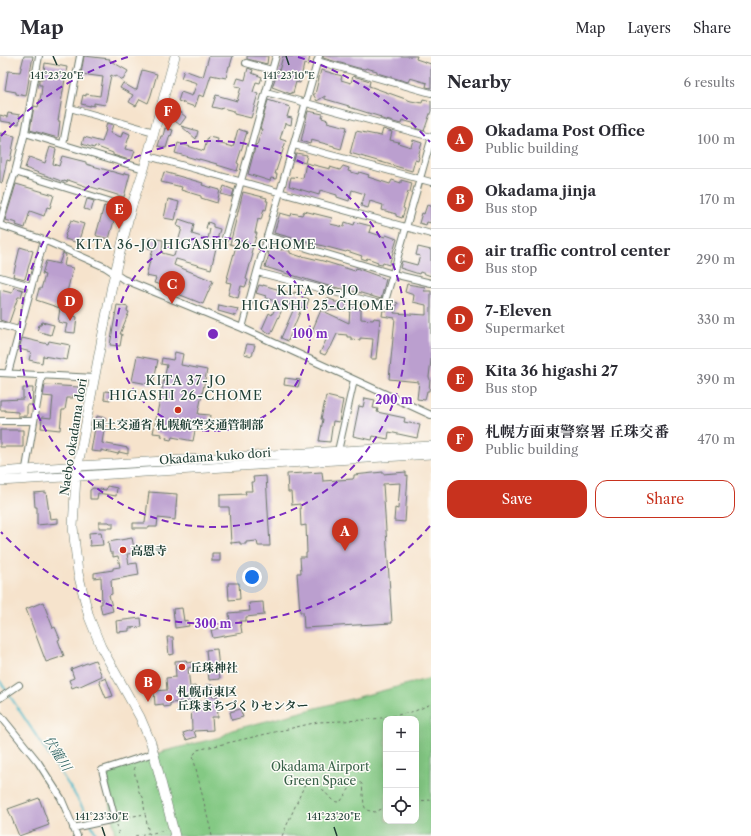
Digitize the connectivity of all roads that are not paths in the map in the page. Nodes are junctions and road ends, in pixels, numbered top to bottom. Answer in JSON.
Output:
{"nodes":[{"id":1,"x":39,"y":56,"type":"edge"},
{"id":2,"x":80,"y":56,"type":"edge"},
{"id":3,"x":175,"y":56,"type":"edge"},
{"id":4,"x":276,"y":56,"type":"edge"},
{"id":5,"x":318,"y":59,"type":"edge"},
{"id":6,"x":246,"y":63,"type":"dead end"},
{"id":7,"x":272,"y":70,"type":"junction"},
{"id":8,"x":266,"y":92,"type":"junction"},
{"id":9,"x":431,"y":93,"type":"edge"},
{"id":10,"x":306,"y":102,"type":"junction"},
{"id":11,"x":70,"y":108,"type":"junction"},
{"id":12,"x":154,"y":132,"type":"junction"},
{"id":13,"x":25,"y":133,"type":"junction"},
{"id":14,"x":431,"y":139,"type":"edge"},
{"id":15,"x":63,"y":144,"type":"junction"},
{"id":16,"x":294,"y":145,"type":"junction"},
{"id":17,"x":148,"y":156,"type":"junction"},
{"id":18,"x":144,"y":169,"type":"junction"},
{"id":19,"x":15,"y":172,"type":"junction"},
{"id":20,"x":420,"y":179,"type":"junction"},
{"id":21,"x":241,"y":181,"type":"junction"},
{"id":22,"x":431,"y":182,"type":"edge"},
{"id":23,"x":280,"y":192,"type":"junction"},
{"id":24,"x":132,"y":208,"type":"junction"},
{"id":25,"x":0,"y":222,"type":"edge"},
{"id":26,"x":0,"y":225,"type":"edge"},
{"id":27,"x":407,"y":227,"type":"junction"},
{"id":28,"x":431,"y":234,"type":"edge"},
{"id":29,"x":267,"y":236,"type":"junction"},
{"id":30,"x":225,"y":238,"type":"dead end"},
{"id":31,"x":44,"y":240,"type":"junction"},
{"id":32,"x":257,"y":272,"type":"junction"},
{"id":33,"x":114,"y":274,"type":"junction"},
{"id":34,"x":393,"y":274,"type":"junction"},
{"id":35,"x":0,"y":276,"type":"edge"},
{"id":36,"x":431,"y":283,"type":"edge"},
{"id":37,"x":31,"y":286,"type":"junction"},
{"id":38,"x":0,"y":325,"type":"edge"},
{"id":39,"x":242,"y":328,"type":"junction"},
{"id":40,"x":19,"y":330,"type":"junction"},
{"id":41,"x":0,"y":373,"type":"edge"},
{"id":42,"x":8,"y":373,"type":"junction"},
{"id":43,"x":42,"y":375,"type":"junction"},
{"id":44,"x":94,"y":378,"type":"junction"},
{"id":45,"x":354,"y":380,"type":"junction"},
{"id":46,"x":431,"y":415,"type":"edge"},
{"id":47,"x":0,"y":421,"type":"edge"},
{"id":48,"x":33,"y":421,"type":"junction"},
{"id":49,"x":431,"y":446,"type":"edge"},
{"id":50,"x":338,"y":451,"type":"junction"},
{"id":51,"x":431,"y":454,"type":"edge"},
{"id":52,"x":78,"y":466,"type":"junction"},
{"id":53,"x":0,"y":472,"type":"edge"},
{"id":54,"x":25,"y":475,"type":"junction"},
{"id":55,"x":76,"y":476,"type":"junction"},
{"id":56,"x":0,"y":481,"type":"edge"},
{"id":57,"x":19,"y":685,"type":"dead end"},
{"id":58,"x":0,"y":698,"type":"edge"},
{"id":59,"x":0,"y":715,"type":"edge"},
{"id":60,"x":154,"y":754,"type":"junction"},
{"id":61,"x":73,"y":828,"type":"junction"},
{"id":62,"x":77,"y":836,"type":"edge"},
{"id":63,"x":175,"y":836,"type":"edge"}],
"edges":[{"from":1,"to":13,"type":"street"},
{"from":2,"to":11,"type":"street"},
{"from":3,"to":12,"type":"main road","name":"Naebo okadama dori"},
{"from":4,"to":7,"type":"street"},
{"from":5,"to":9,"type":"street"},
{"from":5,"to":10,"type":"street"},
{"from":6,"to":7,"type":"street"},
{"from":7,"to":8,"type":"street"},
{"from":8,"to":10,"type":"street"},
{"from":8,"to":21,"type":"street"},
{"from":10,"to":14,"type":"street"},
{"from":10,"to":16,"type":"street"},
{"from":11,"to":12,"type":"street"},
{"from":11,"to":15,"type":"street"},
{"from":12,"to":17,"type":"main road","name":"Naebo okadama dori"},
{"from":13,"to":15,"type":"street"},
{"from":13,"to":19,"type":"street"},
{"from":14,"to":20,"type":"street"},
{"from":15,"to":18,"type":"street"},
{"from":16,"to":20,"type":"street"},
{"from":16,"to":23,"type":"street"},
{"from":17,"to":18,"type":"main road","name":"Naebo okadama dori"},
{"from":17,"to":21,"type":"street"},
{"from":18,"to":24,"type":"main road","name":"Naebo okadama dori"},
{"from":19,"to":24,"type":"street"},
{"from":19,"to":25,"type":"street"},
{"from":20,"to":22,"type":"street"},
{"from":20,"to":27,"type":"street"},
{"from":21,"to":23,"type":"street"},
{"from":21,"to":30,"type":"street"},
{"from":23,"to":27,"type":"street"},
{"from":23,"to":29,"type":"street"},
{"from":24,"to":33,"type":"main road","name":"Naebo okadama dori"},
{"from":26,"to":31,"type":"street"},
{"from":27,"to":28,"type":"street"},
{"from":27,"to":34,"type":"street"},
{"from":29,"to":32,"type":"street"},
{"from":29,"to":34,"type":"street"},
{"from":31,"to":33,"type":"street"},
{"from":31,"to":37,"type":"street"},
{"from":32,"to":34,"type":"street"},
{"from":32,"to":39,"type":"street"},
{"from":33,"to":39,"type":"street"},
{"from":33,"to":44,"type":"main road","name":"Naebo okadama dori"},
{"from":34,"to":36,"type":"street"},
{"from":35,"to":37,"type":"street"},
{"from":37,"to":40,"type":"street"},
{"from":38,"to":40,"type":"street"},
{"from":39,"to":45,"type":"street"},
{"from":40,"to":42,"type":"street"},
{"from":41,"to":42,"type":"street"},
{"from":42,"to":43,"type":"street"},
{"from":43,"to":44,"type":"street"},
{"from":43,"to":48,"type":"street"},
{"from":44,"to":52,"type":"main road","name":"Naebo okadama dori"},
{"from":45,"to":46,"type":"street"},
{"from":45,"to":50,"type":"street"},
{"from":47,"to":48,"type":"street"},
{"from":48,"to":54,"type":"street"},
{"from":49,"to":50,"type":"main road","name":"Okadama kuko dori"},
{"from":50,"to":52,"type":"main road","name":"Okadama kuko dori"},
{"from":51,"to":55,"type":"main road","name":"Okadama kuko dori"},
{"from":52,"to":54,"type":"main road","name":"Okadama kuko dori"},
{"from":52,"to":55,"type":"main road","name":"Naebo okadama dori"},
{"from":53,"to":54,"type":"main road","name":"Okadama kuko dori"},
{"from":54,"to":55,"type":"main road","name":"Okadama kuko dori"},
{"from":54,"to":56,"type":"main road","name":"Okadama kuko dori"},
{"from":55,"to":60,"type":"main road","name":"Naebo okadama dori"},
{"from":57,"to":58,"type":"street"},
{"from":59,"to":61,"type":"street"},
{"from":60,"to":61,"type":"street"},
{"from":60,"to":63,"type":"main road","name":"Naebo okadama dori"},
{"from":61,"to":62,"type":"street"}]}
